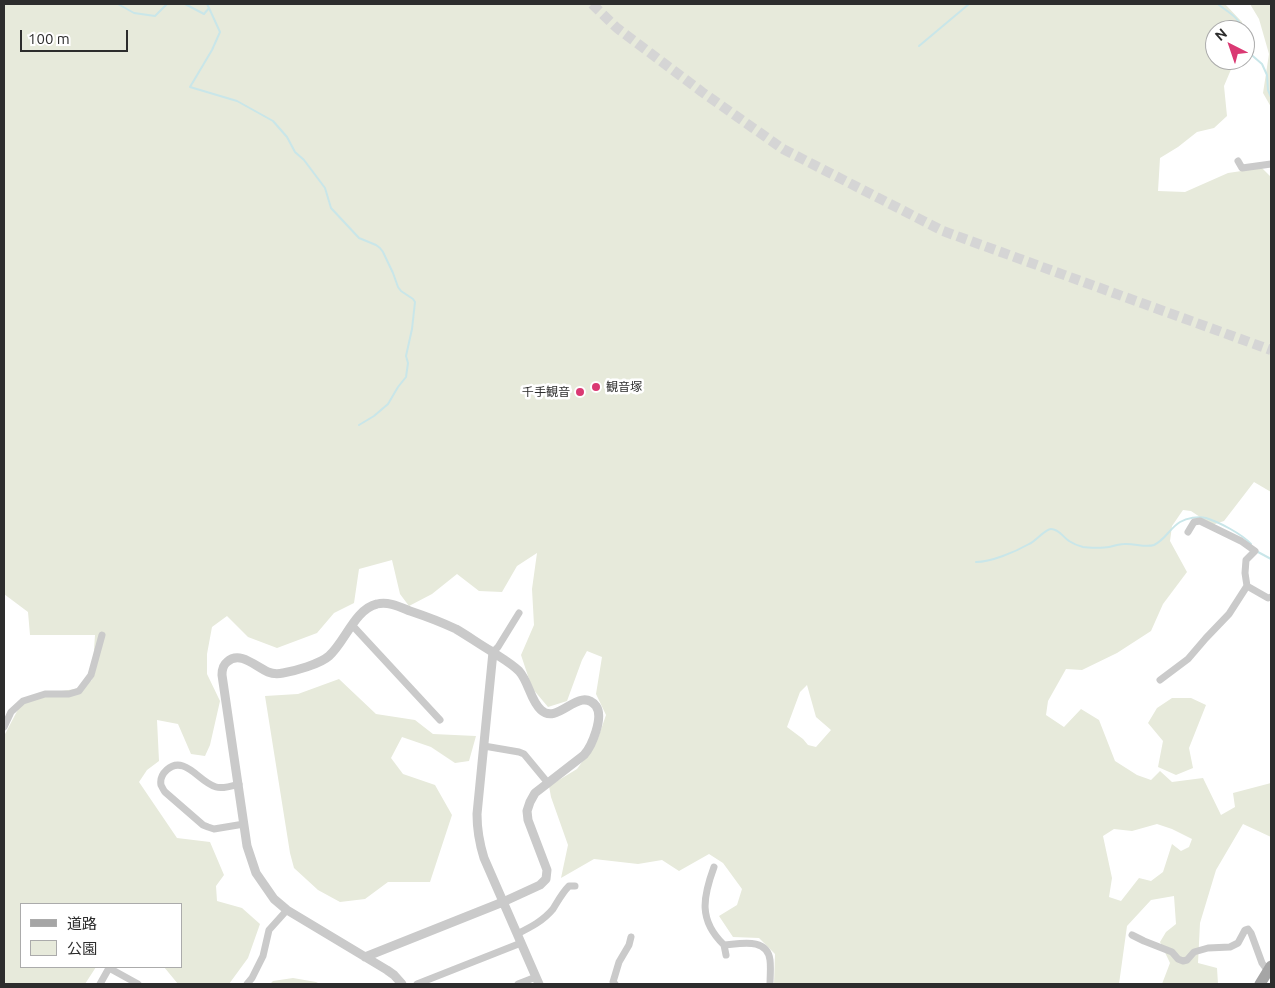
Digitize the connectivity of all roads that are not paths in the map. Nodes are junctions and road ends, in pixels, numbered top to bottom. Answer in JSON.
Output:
{"nodes":[{"id":1,"x":1238,"y":161,"type":"dead end"},
{"id":2,"x":1271,"y":164,"type":"edge"},
{"id":3,"x":1188,"y":532,"type":"dead end"},
{"id":4,"x":1248,"y":586,"type":"junction"},
{"id":5,"x":1271,"y":597,"type":"edge"},
{"id":6,"x":520,"y":613,"type":"dead end"},
{"id":7,"x":352,"y":625,"type":"junction"},
{"id":8,"x":102,"y":635,"type":"dead end"},
{"id":9,"x":493,"y":652,"type":"junction"},
{"id":10,"x":1160,"y":680,"type":"dead end"},
{"id":11,"x":440,"y":720,"type":"dead end"},
{"id":12,"x":4,"y":727,"type":"edge"},
{"id":13,"x":484,"y":746,"type":"junction"},
{"id":14,"x":548,"y":782,"type":"junction"},
{"id":15,"x":239,"y":784,"type":"junction"},
{"id":16,"x":244,"y":824,"type":"junction"},
{"id":17,"x":714,"y":867,"type":"dead end"},
{"id":18,"x":575,"y":886,"type":"dead end"},
{"id":19,"x":503,"y":902,"type":"junction"},
{"id":20,"x":287,"y":910,"type":"junction"},
{"id":21,"x":1132,"y":935,"type":"dead end"},
{"id":22,"x":631,"y":937,"type":"dead end"},
{"id":23,"x":519,"y":938,"type":"junction"},
{"id":24,"x":724,"y":945,"type":"junction"},
{"id":25,"x":726,"y":955,"type":"dead end"},
{"id":26,"x":365,"y":957,"type":"junction"},
{"id":27,"x":1270,"y":971,"type":"edge"},
{"id":28,"x":537,"y":981,"type":"edge"},
{"id":29,"x":100,"y":984,"type":"edge"},
{"id":30,"x":138,"y":984,"type":"edge"},
{"id":31,"x":247,"y":984,"type":"edge"},
{"id":32,"x":402,"y":984,"type":"edge"},
{"id":33,"x":417,"y":984,"type":"edge"},
{"id":34,"x":518,"y":984,"type":"edge"},
{"id":35,"x":615,"y":984,"type":"edge"},
{"id":36,"x":770,"y":984,"type":"edge"},
{"id":37,"x":1260,"y":984,"type":"edge"}],
"edges":[{"from":1,"to":2,"type":"street"},
{"from":3,"to":4,"type":"street"},
{"from":4,"to":5,"type":"street"},
{"from":4,"to":10,"type":"street"},
{"from":6,"to":9,"type":"street"},
{"from":7,"to":9,"type":"street"},
{"from":7,"to":11,"type":"street"},
{"from":7,"to":15,"type":"street"},
{"from":8,"to":12,"type":"street"},
{"from":9,"to":13,"type":"street"},
{"from":9,"to":14,"type":"street"},
{"from":13,"to":14,"type":"street"},
{"from":13,"to":19,"type":"street"},
{"from":14,"to":19,"type":"street"},
{"from":15,"to":16,"type":"street"},
{"from":15,"to":16,"type":"street"},
{"from":16,"to":20,"type":"street"},
{"from":17,"to":24,"type":"street"},
{"from":18,"to":23,"type":"street"},
{"from":19,"to":23,"type":"street"},
{"from":19,"to":26,"type":"street"},
{"from":20,"to":26,"type":"street"},
{"from":20,"to":31,"type":"street"},
{"from":21,"to":27,"type":"street"},
{"from":22,"to":35,"type":"street"},
{"from":23,"to":28,"type":"street"},
{"from":23,"to":33,"type":"street"},
{"from":24,"to":25,"type":"street"},
{"from":24,"to":36,"type":"street"},
{"from":26,"to":32,"type":"street"},
{"from":27,"to":37,"type":"main road"},
{"from":28,"to":34,"type":"street"},
{"from":29,"to":30,"type":"street"}]}
